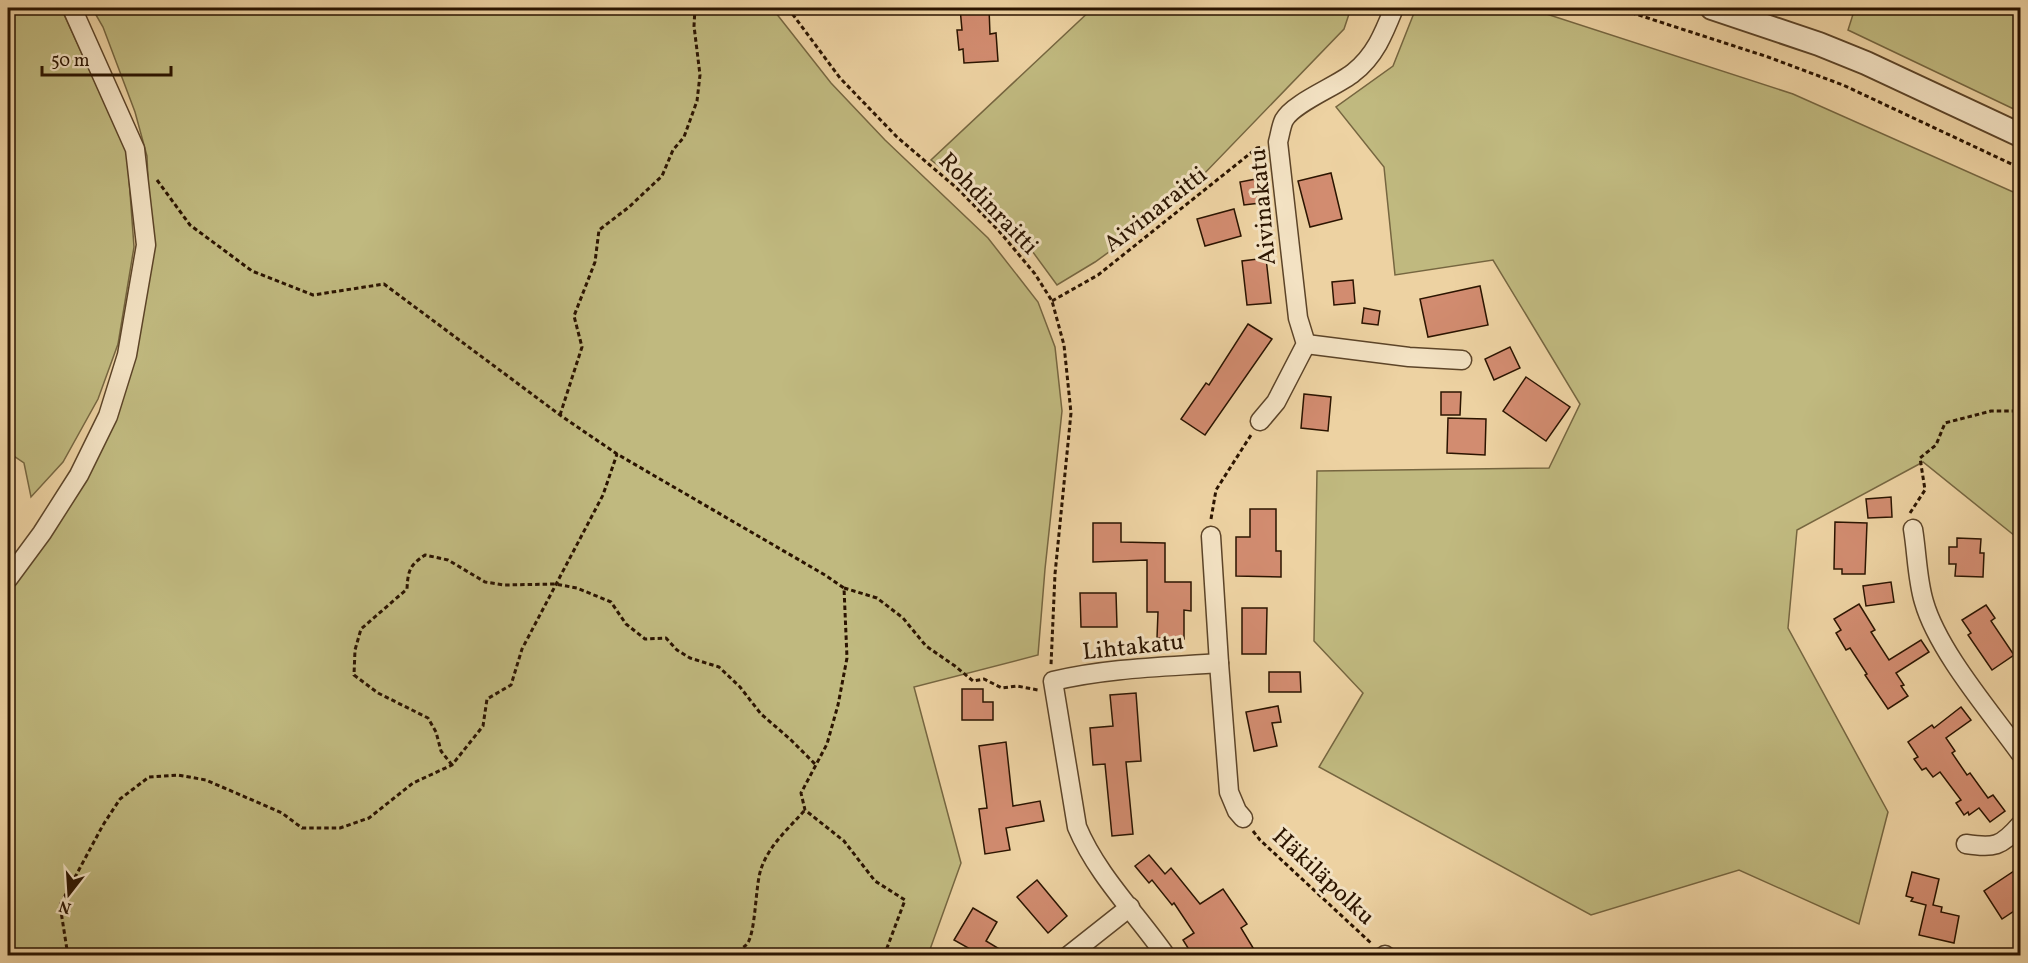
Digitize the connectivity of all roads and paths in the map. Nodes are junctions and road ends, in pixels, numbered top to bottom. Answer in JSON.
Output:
{"nodes":[{"id":1,"x":72,"y":8,"type":"edge"},
{"id":2,"x":695,"y":8,"type":"edge"},
{"id":3,"x":789,"y":8,"type":"edge"},
{"id":4,"x":1394,"y":8,"type":"edge"},
{"id":5,"x":1617,"y":8,"type":"edge"},
{"id":6,"x":1712,"y":8,"type":"edge"},
{"id":7,"x":2020,"y":135,"type":"edge"},
{"id":8,"x":1278,"y":142,"type":"junction"},
{"id":9,"x":2020,"y":168,"type":"edge"},
{"id":10,"x":156,"y":178,"type":"dead end"},
{"id":11,"x":1052,"y":301,"type":"junction"},
{"id":12,"x":1306,"y":344,"type":"junction"},
{"id":13,"x":1462,"y":360,"type":"dead end"},
{"id":14,"x":2020,"y":411,"type":"edge"},
{"id":15,"x":560,"y":415,"type":"junction"},
{"id":16,"x":1260,"y":421,"type":"joint"},
{"id":17,"x":617,"y":454,"type":"junction"},
{"id":18,"x":1913,"y":529,"type":"joint"},
{"id":19,"x":1211,"y":536,"type":"joint"},
{"id":20,"x":8,"y":579,"type":"edge"},
{"id":21,"x":555,"y":584,"type":"junction"},
{"id":22,"x":844,"y":588,"type":"junction"},
{"id":23,"x":1219,"y":663,"type":"junction"},
{"id":24,"x":1050,"y":687,"type":"junction"},
{"id":25,"x":2020,"y":753,"type":"edge"},
{"id":26,"x":452,"y":765,"type":"junction"},
{"id":27,"x":816,"y":765,"type":"junction"},
{"id":28,"x":805,"y":810,"type":"junction"},
{"id":29,"x":1243,"y":818,"type":"joint"},
{"id":30,"x":2020,"y":825,"type":"edge"},
{"id":31,"x":1966,"y":844,"type":"dead end"},
{"id":32,"x":1130,"y":907,"type":"junction"},
{"id":33,"x":1385,"y":955,"type":"edge"},
{"id":34,"x":68,"y":956,"type":"edge"},
{"id":35,"x":731,"y":956,"type":"edge"},
{"id":36,"x":884,"y":956,"type":"edge"},
{"id":37,"x":1068,"y":956,"type":"edge"},
{"id":38,"x":1166,"y":956,"type":"edge"}],
"edges":[{"from":1,"to":20,"type":"street"},
{"from":2,"to":15,"type":"path"},
{"from":3,"to":11,"type":"path","name":"Rohdinraitti"},
{"from":4,"to":8,"type":"street","name":"Aivinakatu"},
{"from":5,"to":9,"type":"path"},
{"from":6,"to":7,"type":"street"},
{"from":8,"to":11,"type":"path","name":"Aivinaraitti"},
{"from":8,"to":12,"type":"street","name":"Aivinakatu"},
{"from":10,"to":15,"type":"path"},
{"from":11,"to":24,"type":"path","name":"Rohdinraitti"},
{"from":12,"to":13,"type":"street"},
{"from":12,"to":16,"type":"street"},
{"from":14,"to":18,"type":"path"},
{"from":15,"to":17,"type":"path"},
{"from":16,"to":19,"type":"path"},
{"from":17,"to":21,"type":"path"},
{"from":17,"to":22,"type":"path"},
{"from":18,"to":25,"type":"street"},
{"from":19,"to":23,"type":"street","name":"Lihtakatu"},
{"from":21,"to":26,"type":"path"},
{"from":21,"to":26,"type":"path"},
{"from":21,"to":27,"type":"path"},
{"from":22,"to":24,"type":"path"},
{"from":22,"to":27,"type":"path"},
{"from":23,"to":24,"type":"street","name":"Lihtakatu"},
{"from":23,"to":29,"type":"street","name":"Lihtakatu"},
{"from":24,"to":32,"type":"street"},
{"from":26,"to":34,"type":"path"},
{"from":27,"to":28,"type":"path"},
{"from":28,"to":35,"type":"path"},
{"from":28,"to":36,"type":"path"},
{"from":29,"to":33,"type":"path","name":"Häkiläpolku"},
{"from":30,"to":31,"type":"street"},
{"from":32,"to":37,"type":"street"},
{"from":32,"to":38,"type":"street"}]}
